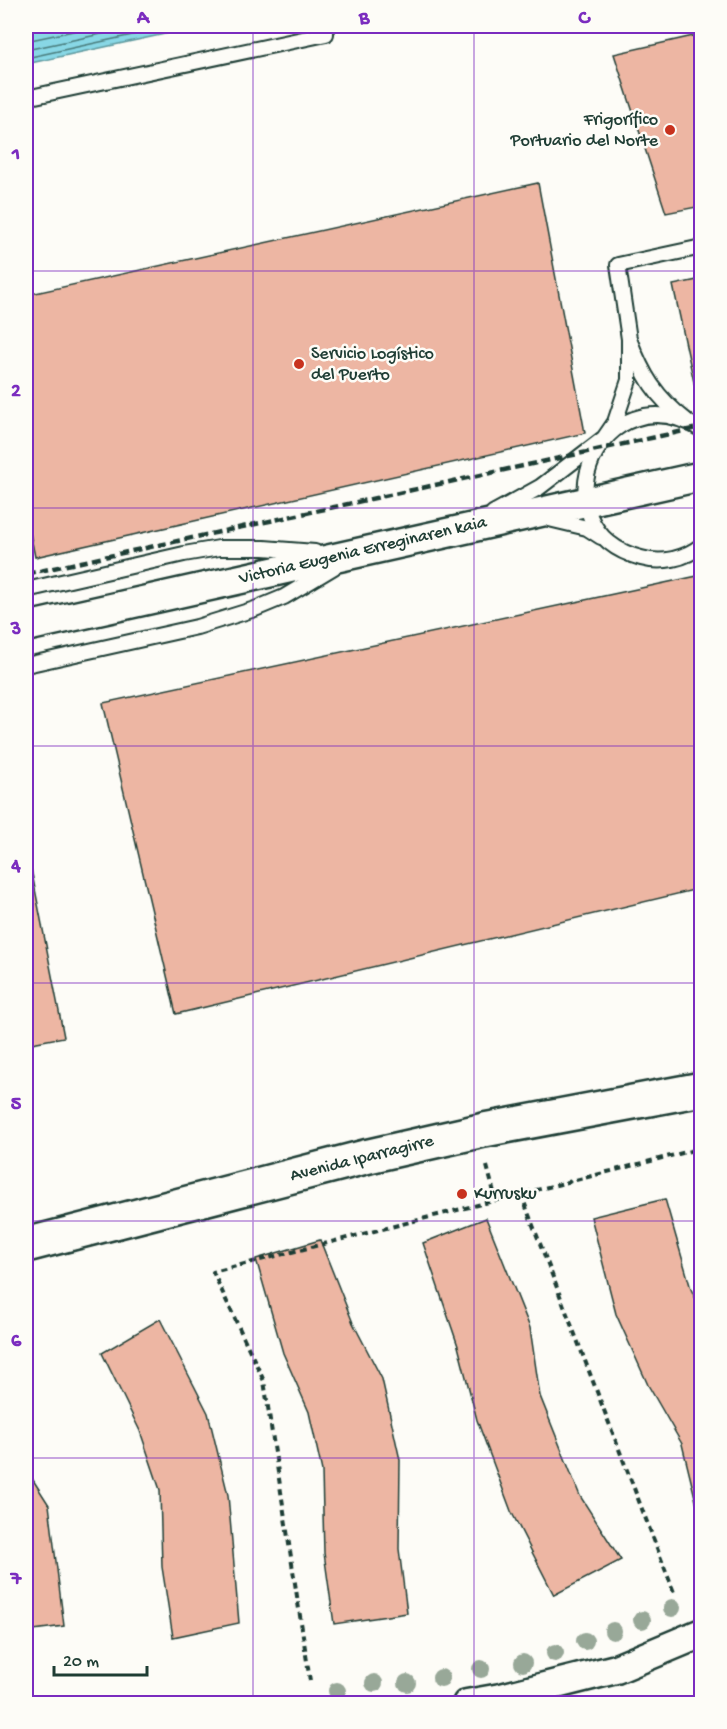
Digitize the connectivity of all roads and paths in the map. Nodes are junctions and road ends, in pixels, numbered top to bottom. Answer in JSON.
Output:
{"nodes":[{"id":1,"x":326,"y":34,"type":"dead end"},
{"id":2,"x":26,"y":98,"type":"edge"},
{"id":3,"x":702,"y":247,"type":"edge"},
{"id":4,"x":629,"y":339,"type":"junction"},
{"id":5,"x":687,"y":421,"type":"junction"},
{"id":6,"x":702,"y":430,"type":"edge"},
{"id":7,"x":604,"y":438,"type":"junction"},
{"id":8,"x":702,"y":476,"type":"edge"},
{"id":9,"x":585,"y":501,"type":"junction"},
{"id":10,"x":508,"y":519,"type":"junction"},
{"id":11,"x":446,"y":533,"type":"junction"},
{"id":12,"x":608,"y":541,"type":"junction"},
{"id":13,"x":702,"y":545,"type":"edge"},
{"id":14,"x":380,"y":548,"type":"junction"},
{"id":15,"x":26,"y":590,"type":"edge"},
{"id":16,"x":26,"y":627,"type":"edge"},
{"id":17,"x":26,"y":665,"type":"edge"},
{"id":18,"x":702,"y":1089,"type":"edge"},
{"id":19,"x":702,"y":1148,"type":"edge"},
{"id":20,"x":487,"y":1166,"type":"dead end"},
{"id":21,"x":521,"y":1194,"type":"junction"},
{"id":22,"x":496,"y":1200,"type":"junction"},
{"id":23,"x":26,"y":1245,"type":"edge"},
{"id":24,"x":675,"y":1595,"type":"dead end"},
{"id":25,"x":702,"y":1633,"type":"edge"},
{"id":26,"x":310,"y":1682,"type":"dead end"},
{"id":27,"x":467,"y":1704,"type":"edge"}],
"edges":[{"from":1,"to":2,"type":"lane"},
{"from":3,"to":4,"type":"lane"},
{"from":4,"to":5,"type":"lane"},
{"from":4,"to":7,"type":"lane"},
{"from":5,"to":6,"type":"lane"},
{"from":5,"to":7,"type":"lane"},
{"from":7,"to":9,"type":"lane"},
{"from":7,"to":11,"type":"lane"},
{"from":8,"to":9,"type":"street","name":"Victoria Eugenia Erreginaren kaia"},
{"from":9,"to":10,"type":"street","name":"Victoria Eugenia Erreginaren kaia"},
{"from":9,"to":12,"type":"lane"},
{"from":10,"to":11,"type":"street","name":"Victoria Eugenia Erreginaren kaia"},
{"from":10,"to":12,"type":"lane"},
{"from":11,"to":14,"type":"street","name":"Victoria Eugenia Erreginaren kaia"},
{"from":12,"to":13,"type":"lane"},
{"from":14,"to":15,"type":"lane"},
{"from":14,"to":16,"type":"street","name":"Victoria Eugenia Erreginaren kaia"},
{"from":14,"to":17,"type":"lane"},
{"from":18,"to":23,"type":"street","name":"Avenida Iparragirre"},
{"from":19,"to":21,"type":"path"},
{"from":20,"to":22,"type":"path"},
{"from":21,"to":22,"type":"path"},
{"from":21,"to":24,"type":"path"},
{"from":22,"to":26,"type":"path"},
{"from":25,"to":27,"type":"street"}]}
